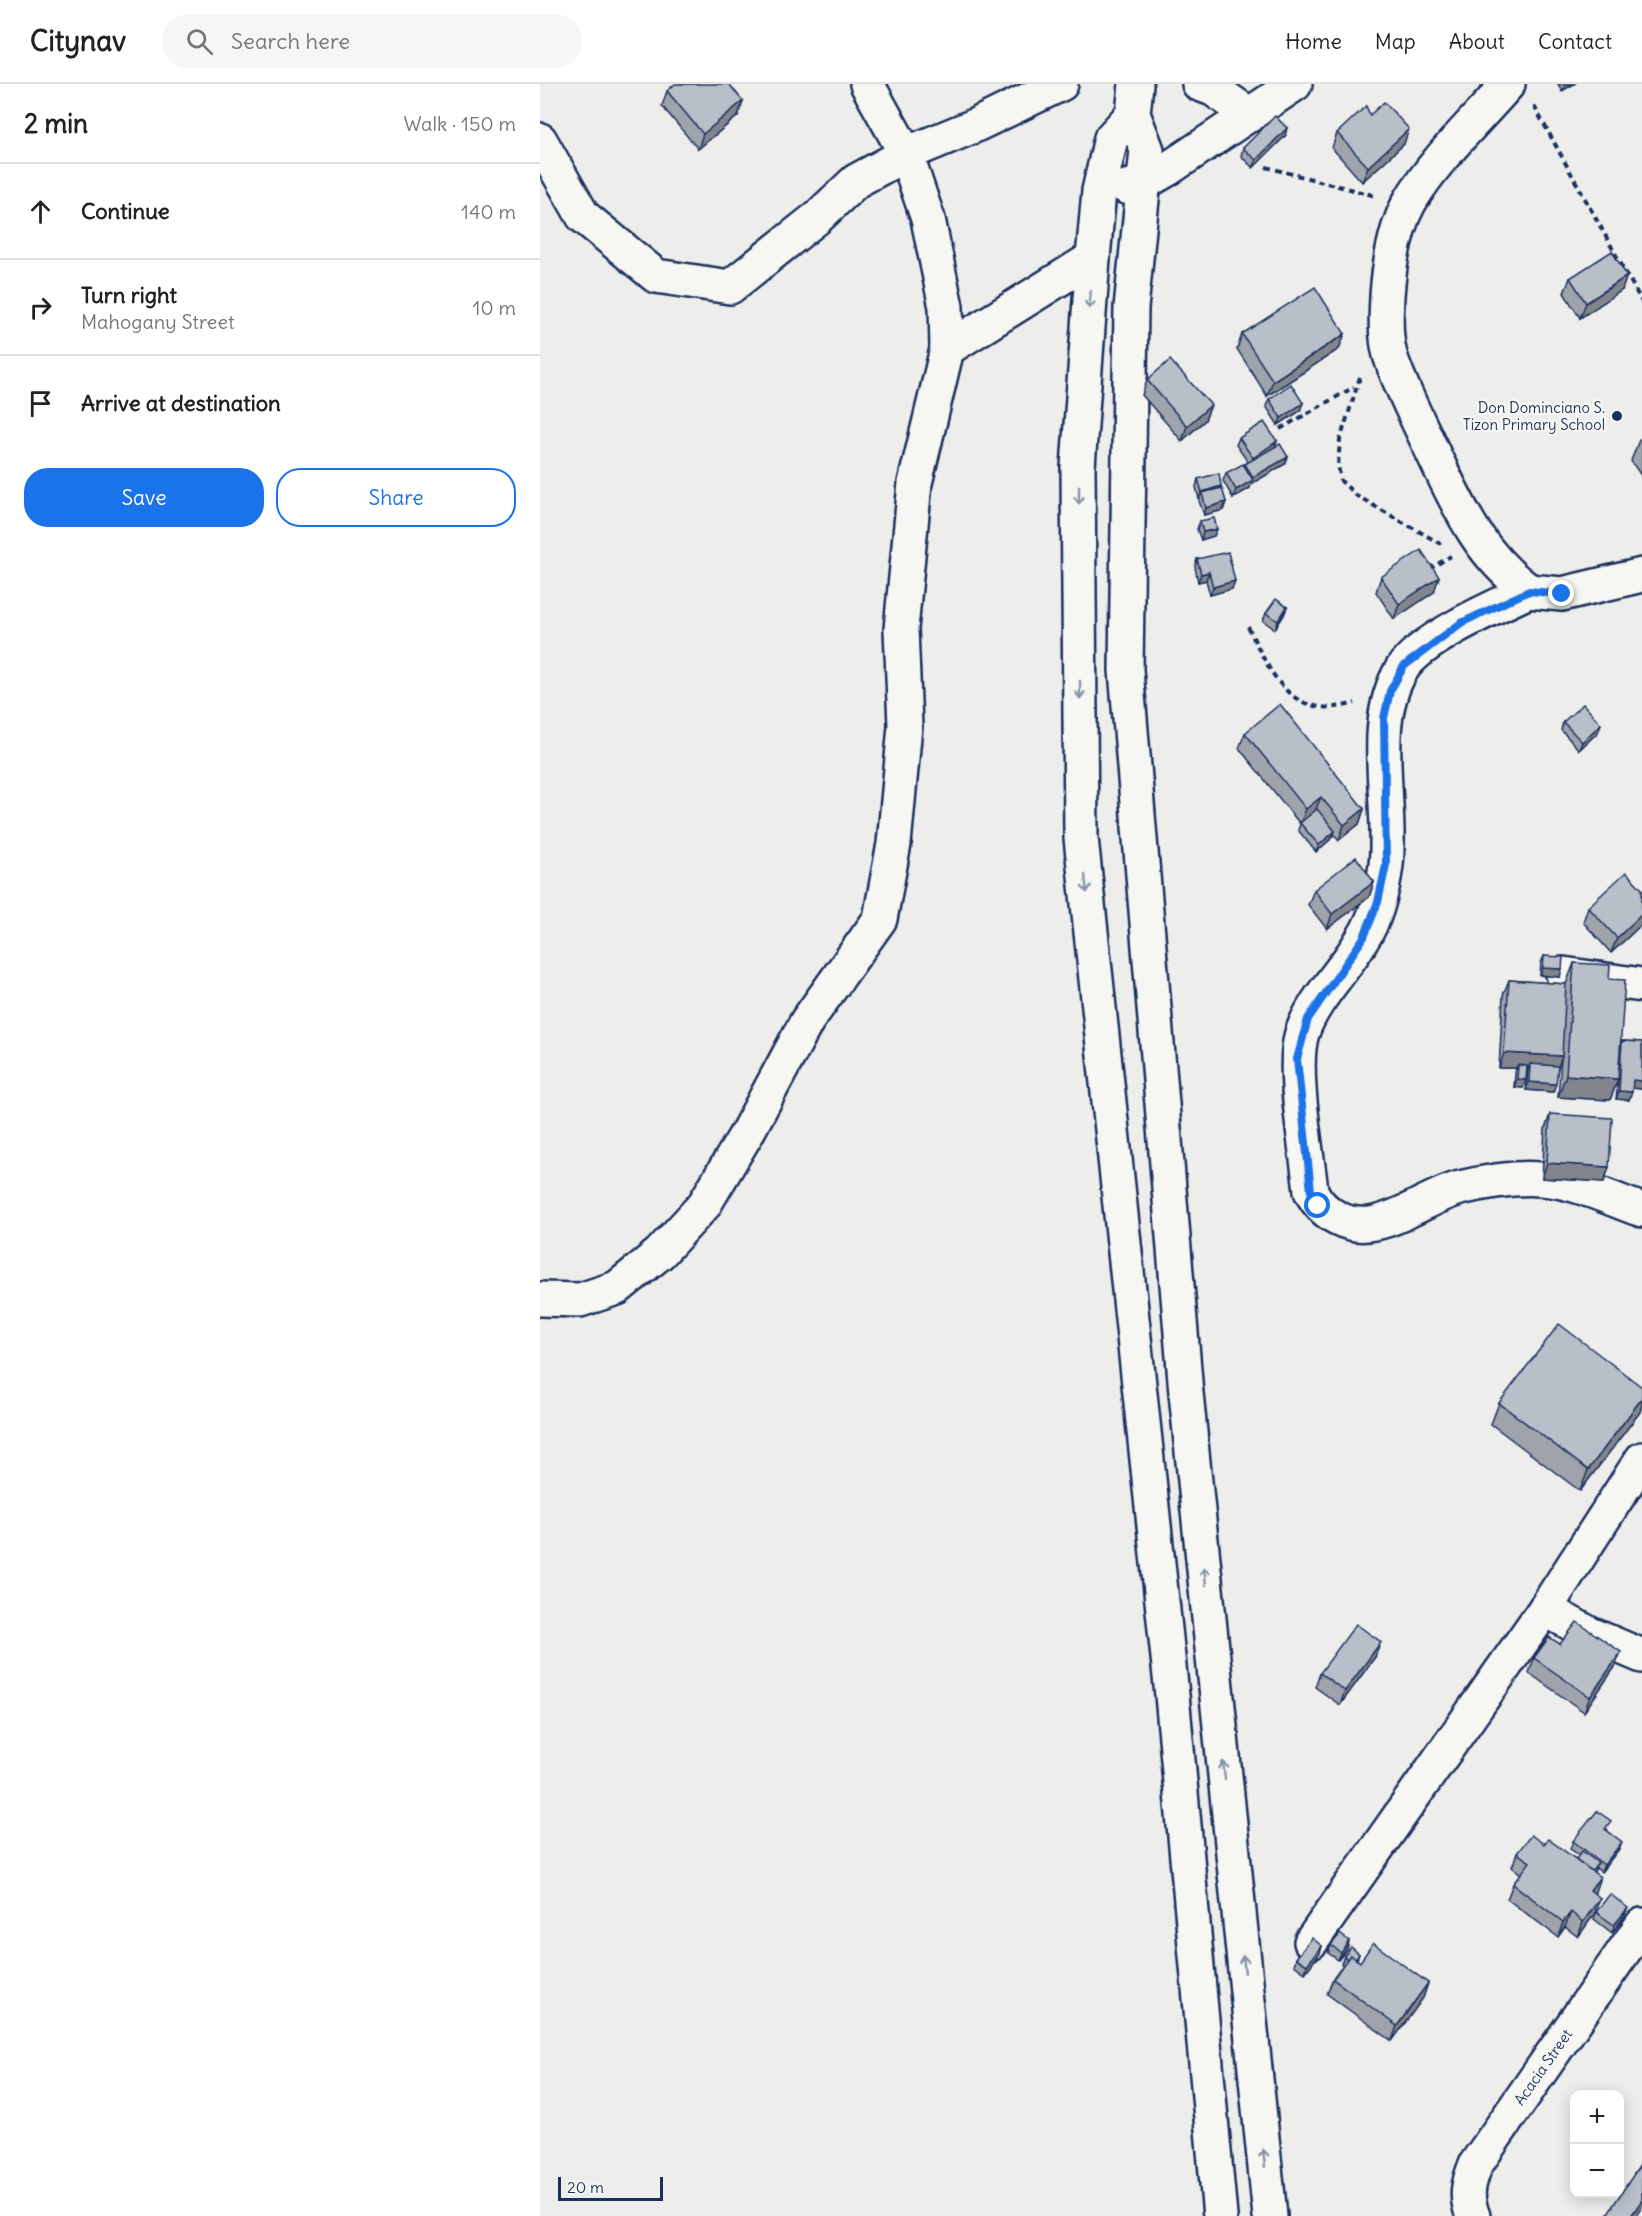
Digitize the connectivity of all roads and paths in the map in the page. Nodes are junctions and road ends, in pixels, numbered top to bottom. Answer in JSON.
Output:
{"nodes":[{"id":1,"x":867,"y":84,"type":"edge"},
{"id":2,"x":1061,"y":84,"type":"edge"},
{"id":3,"x":1199,"y":84,"type":"edge"},
{"id":4,"x":1295,"y":84,"type":"edge"},
{"id":5,"x":1508,"y":84,"type":"edge"},
{"id":6,"x":1135,"y":99,"type":"edge"},
{"id":7,"x":1533,"y":105,"type":"dead end"},
{"id":8,"x":1250,"y":115,"type":"junction"},
{"id":9,"x":540,"y":140,"type":"edge"},
{"id":10,"x":906,"y":154,"type":"junction"},
{"id":11,"x":1266,"y":167,"type":"dead end"},
{"id":12,"x":1142,"y":184,"type":"junction"},
{"id":13,"x":1099,"y":191,"type":"junction"},
{"id":14,"x":1409,"y":204,"type":"junction"},
{"id":15,"x":1093,"y":258,"type":"junction"},
{"id":16,"x":1642,"y":302,"type":"edge"},
{"id":17,"x":947,"y":349,"type":"junction"},
{"id":18,"x":1364,"y":367,"type":"dead end"},
{"id":19,"x":1355,"y":387,"type":"junction"},
{"id":20,"x":1280,"y":429,"type":"edge"},
{"id":21,"x":1473,"y":548,"type":"junction"},
{"id":22,"x":1426,"y":571,"type":"edge"},
{"id":23,"x":1642,"y":575,"type":"edge"},
{"id":24,"x":1529,"y":591,"type":"junction"},
{"id":25,"x":1248,"y":627,"type":"dead end"},
{"id":26,"x":1390,"y":691,"type":"junction"},
{"id":27,"x":1563,"y":974,"type":"edge"},
{"id":28,"x":1642,"y":985,"type":"edge"},
{"id":29,"x":1642,"y":1210,"type":"edge"},
{"id":30,"x":540,"y":1299,"type":"edge"},
{"id":31,"x":1642,"y":1459,"type":"edge"},
{"id":32,"x":1545,"y":1609,"type":"junction"},
{"id":33,"x":1642,"y":1656,"type":"edge"},
{"id":34,"x":1642,"y":1925,"type":"edge"},
{"id":35,"x":1311,"y":1942,"type":"edge"},
{"id":36,"x":1220,"y":2216,"type":"edge"},
{"id":37,"x":1270,"y":2216,"type":"edge"},
{"id":38,"x":1473,"y":2216,"type":"edge"}],
"edges":[{"from":1,"to":10,"type":"street"},
{"from":2,"to":10,"type":"street"},
{"from":3,"to":8,"type":"street"},
{"from":4,"to":8,"type":"street"},
{"from":5,"to":14,"type":"street"},
{"from":6,"to":12,"type":"street"},
{"from":6,"to":13,"type":"street"},
{"from":7,"to":16,"type":"path"},
{"from":8,"to":12,"type":"street"},
{"from":9,"to":10,"type":"street"},
{"from":10,"to":17,"type":"street"},
{"from":11,"to":14,"type":"path"},
{"from":12,"to":13,"type":"street"},
{"from":37,"to":12,"type":"street","one_way":true},
{"from":13,"to":15,"type":"street"},
{"from":14,"to":21,"type":"street"},
{"from":15,"to":17,"type":"street"},
{"from":15,"to":36,"type":"street","one_way":true},
{"from":17,"to":30,"type":"street"},
{"from":18,"to":19,"type":"path"},
{"from":19,"to":20,"type":"path"},
{"from":19,"to":21,"type":"path"},
{"from":21,"to":22,"type":"path"},
{"from":21,"to":24,"type":"street"},
{"from":23,"to":24,"type":"street"},
{"from":24,"to":26,"type":"street"},
{"from":25,"to":26,"type":"path"},
{"from":26,"to":29,"type":"street"},
{"from":27,"to":28,"type":"street"},
{"from":31,"to":32,"type":"street"},
{"from":32,"to":33,"type":"street"},
{"from":32,"to":35,"type":"street"},
{"from":34,"to":38,"type":"street","name":"Acacia Street"}]}
